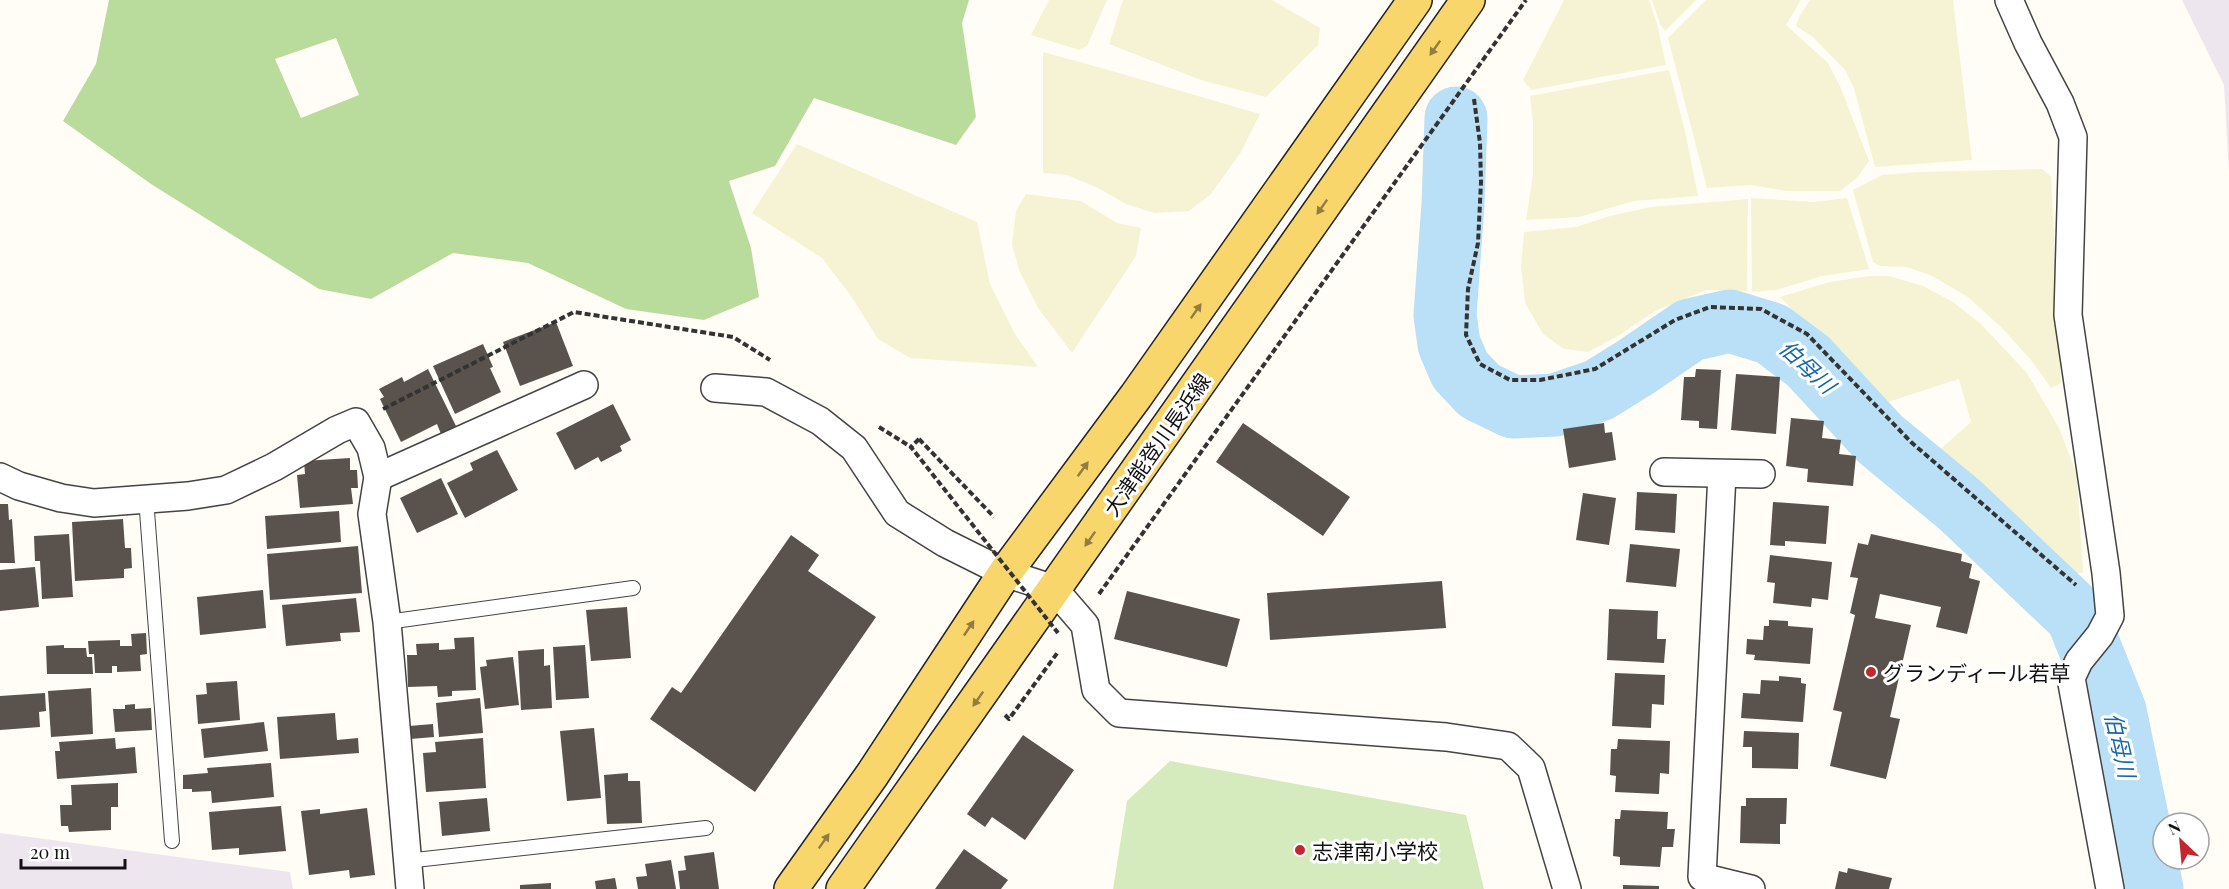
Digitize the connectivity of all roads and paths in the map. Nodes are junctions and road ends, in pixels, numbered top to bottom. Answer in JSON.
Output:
{"nodes":[{"id":1,"x":1415,"y":0,"type":"edge"},
{"id":2,"x":1468,"y":0,"type":"edge"},
{"id":3,"x":1526,"y":0,"type":"edge"},
{"id":4,"x":2009,"y":0,"type":"edge"},
{"id":5,"x":1474,"y":99,"type":"dead end"},
{"id":6,"x":772,"y":362,"type":"dead end"},
{"id":7,"x":584,"y":385,"type":"dead end"},
{"id":8,"x":715,"y":388,"type":"dead end"},
{"id":9,"x":356,"y":422,"type":"junction"},
{"id":10,"x":872,"y":423,"type":"dead end"},
{"id":11,"x":911,"y":447,"type":"junction"},
{"id":12,"x":1664,"y":472,"type":"dead end"},
{"id":13,"x":1722,"y":474,"type":"junction"},
{"id":14,"x":1761,"y":474,"type":"dead end"},
{"id":15,"x":0,"y":477,"type":"edge"},
{"id":16,"x":378,"y":477,"type":"junction"},
{"id":17,"x":146,"y":498,"type":"junction"},
{"id":18,"x":994,"y":517,"type":"dead end"},
{"id":19,"x":1005,"y":573,"type":"junction"},
{"id":20,"x":633,"y":588,"type":"dead end"},
{"id":21,"x":1054,"y":589,"type":"junction"},
{"id":22,"x":1093,"y":602,"type":"dead end"},
{"id":23,"x":387,"y":622,"type":"junction"},
{"id":24,"x":2105,"y":626,"type":"junction"},
{"id":25,"x":1058,"y":633,"type":"dead end"},
{"id":26,"x":1058,"y":651,"type":"dead end"},
{"id":27,"x":1009,"y":719,"type":"dead end"},
{"id":28,"x":706,"y":828,"type":"dead end"},
{"id":29,"x":172,"y":841,"type":"dead end"},
{"id":30,"x":406,"y":861,"type":"junction"},
{"id":31,"x":410,"y":889,"type":"edge"},
{"id":32,"x":791,"y":889,"type":"edge"},
{"id":33,"x":843,"y":889,"type":"edge"},
{"id":34,"x":1567,"y":889,"type":"edge"},
{"id":35,"x":1751,"y":889,"type":"edge"},
{"id":36,"x":2110,"y":889,"type":"edge"}],
"edges":[{"from":19,"to":1,"type":"main road","name":"大津能登川長浜線","one_way":true},
{"from":2,"to":21,"type":"main road","name":"大津能登川長浜線","one_way":true},
{"from":3,"to":22,"type":"path"},
{"from":4,"to":24,"type":"street"},
{"from":5,"to":24,"type":"path"},
{"from":6,"to":9,"type":"path"},
{"from":7,"to":16,"type":"street"},
{"from":8,"to":19,"type":"street"},
{"from":9,"to":16,"type":"street"},
{"from":9,"to":17,"type":"street"},
{"from":10,"to":11,"type":"path"},
{"from":11,"to":18,"type":"path","bridge":true},
{"from":11,"to":25,"type":"path","bridge":true},
{"from":12,"to":13,"type":"street"},
{"from":13,"to":14,"type":"street"},
{"from":13,"to":35,"type":"street"},
{"from":15,"to":17,"type":"street"},
{"from":16,"to":23,"type":"street"},
{"from":17,"to":29,"type":"lane"},
{"from":19,"to":21,"type":"street"},
{"from":32,"to":19,"type":"main road","name":"大津能登川長浜線","one_way":true},
{"from":20,"to":23,"type":"lane"},
{"from":21,"to":33,"type":"main road","name":"大津能登川長浜線","one_way":true},
{"from":21,"to":34,"type":"street"},
{"from":23,"to":30,"type":"street"},
{"from":24,"to":36,"type":"street"},
{"from":26,"to":27,"type":"path"},
{"from":28,"to":30,"type":"lane"},
{"from":30,"to":31,"type":"street"}]}
